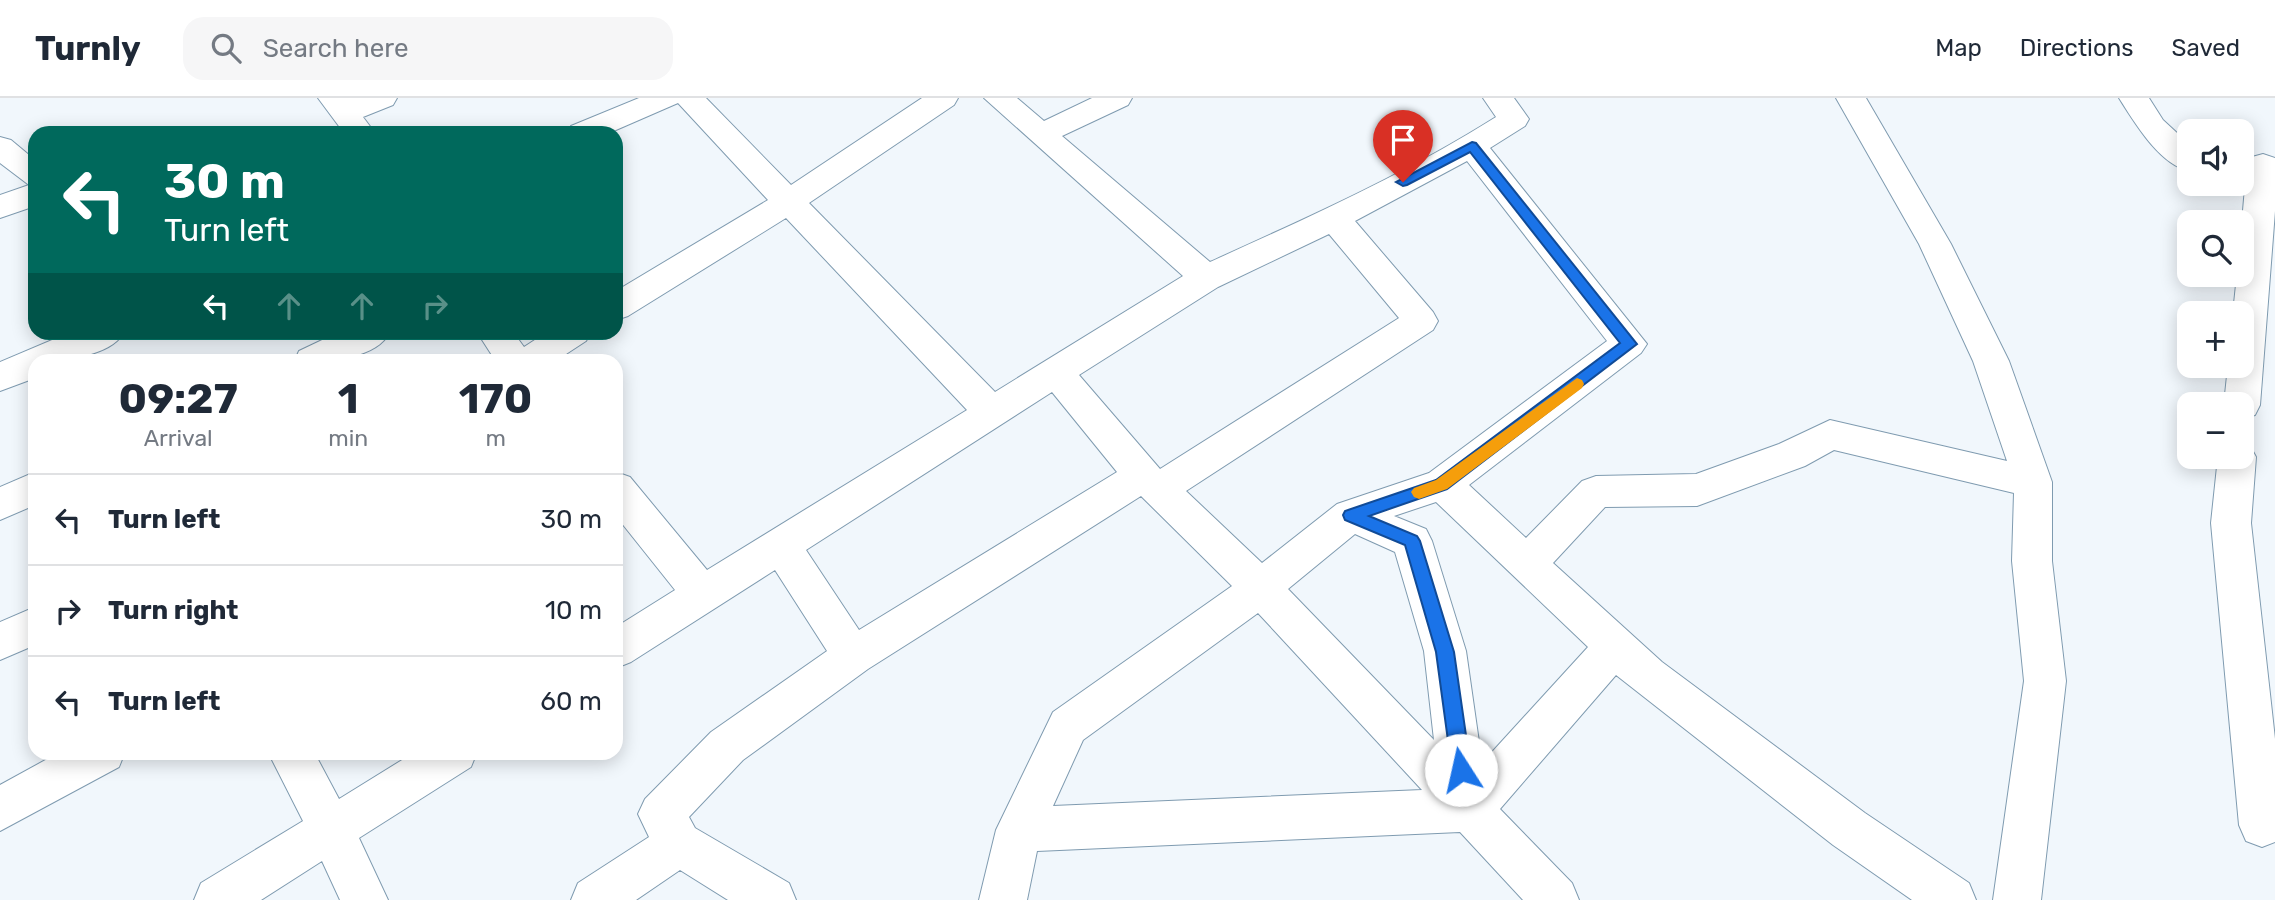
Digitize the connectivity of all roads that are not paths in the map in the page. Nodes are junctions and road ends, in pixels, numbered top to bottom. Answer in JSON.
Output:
{"nodes":[{"id":1,"x":382,"y":98,"type":"edge"},
{"id":2,"x":666,"y":98,"type":"edge"},
{"id":3,"x":689,"y":98,"type":"edge"},
{"id":4,"x":943,"y":98,"type":"edge"},
{"id":5,"x":999,"y":98,"type":"edge"},
{"id":6,"x":1116,"y":98,"type":"edge"},
{"id":7,"x":1498,"y":98,"type":"edge"},
{"id":8,"x":1851,"y":98,"type":"edge"},
{"id":9,"x":2134,"y":98,"type":"edge"},
{"id":10,"x":346,"y":115,"type":"edge"},
{"id":11,"x":599,"y":126,"type":"edge"},
{"id":12,"x":1041,"y":134,"type":"junction"},
{"id":13,"x":1472,"y":146,"type":"junction"},
{"id":14,"x":0,"y":147,"type":"edge"},
{"id":15,"x":2177,"y":149,"type":"edge"},
{"id":16,"x":2264,"y":164,"type":"edge"},
{"id":17,"x":28,"y":170,"type":"edge"},
{"id":18,"x":28,"y":197,"type":"edge"},
{"id":19,"x":790,"y":201,"type":"junction"},
{"id":20,"x":0,"y":207,"type":"edge"},
{"id":21,"x":1334,"y":218,"type":"junction"},
{"id":22,"x":1206,"y":278,"type":"junction"},
{"id":23,"x":623,"y":303,"type":"edge"},
{"id":24,"x":88,"y":340,"type":"edge"},
{"id":25,"x":356,"y":340,"type":"edge"},
{"id":26,"x":562,"y":340,"type":"edge"},
{"id":27,"x":54,"y":354,"type":"edge"},
{"id":28,"x":325,"y":354,"type":"edge"},
{"id":29,"x":540,"y":354,"type":"edge"},
{"id":30,"x":28,"y":366,"type":"edge"},
{"id":31,"x":1057,"y":373,"type":"junction"},
{"id":32,"x":0,"y":377,"type":"edge"},
{"id":33,"x":2243,"y":392,"type":"edge"},
{"id":34,"x":993,"y":413,"type":"junction"},
{"id":35,"x":2236,"y":469,"type":"edge"},
{"id":36,"x":2033,"y":482,"type":"junction"},
{"id":37,"x":1151,"y":483,"type":"junction"},
{"id":38,"x":1442,"y":484,"type":"junction"},
{"id":39,"x":28,"y":491,"type":"edge"},
{"id":40,"x":623,"y":497,"type":"edge"},
{"id":41,"x":0,"y":504,"type":"edge"},
{"id":42,"x":1351,"y":515,"type":"junction"},
{"id":43,"x":781,"y":545,"type":"junction"},
{"id":44,"x":1528,"y":563,"type":"junction"},
{"id":45,"x":1261,"y":588,"type":"junction"},
{"id":46,"x":702,"y":594,"type":"junction"},
{"id":47,"x":28,"y":628,"type":"edge"},
{"id":48,"x":0,"y":642,"type":"edge"},
{"id":49,"x":623,"y":645,"type":"edge"},
{"id":50,"x":1615,"y":646,"type":"junction"},
{"id":51,"x":853,"y":656,"type":"junction"},
{"id":52,"x":89,"y":760,"type":"edge"},
{"id":53,"x":294,"y":760,"type":"edge"},
{"id":54,"x":443,"y":760,"type":"edge"},
{"id":55,"x":0,"y":809,"type":"edge"},
{"id":56,"x":1470,"y":810,"type":"junction"},
{"id":57,"x":2262,"y":825,"type":"dead end"},
{"id":58,"x":1019,"y":830,"type":"junction"},
{"id":59,"x":332,"y":831,"type":"junction"},
{"id":60,"x":679,"y":844,"type":"junction"},
{"id":61,"x":218,"y":900,"type":"edge"},
{"id":62,"x":364,"y":900,"type":"edge"},
{"id":63,"x":595,"y":900,"type":"edge"},
{"id":64,"x":772,"y":900,"type":"edge"},
{"id":65,"x":1003,"y":900,"type":"edge"},
{"id":66,"x":1555,"y":900,"type":"edge"},
{"id":67,"x":1952,"y":900,"type":"edge"},
{"id":68,"x":2017,"y":900,"type":"edge"}],
"edges":[{"from":1,"to":10,"type":"street"},
{"from":2,"to":11,"type":"street"},
{"from":3,"to":19,"type":"street"},
{"from":4,"to":19,"type":"street"},
{"from":5,"to":12,"type":"street"},
{"from":6,"to":12,"type":"street"},
{"from":7,"to":13,"type":"street"},
{"from":8,"to":36,"type":"street"},
{"from":9,"to":15,"type":"street"},
{"from":12,"to":22,"type":"street"},
{"from":13,"to":21,"type":"street"},
{"from":13,"to":38,"type":"street"},
{"from":14,"to":17,"type":"street"},
{"from":16,"to":33,"type":"street"},
{"from":18,"to":20,"type":"street"},
{"from":19,"to":23,"type":"street"},
{"from":19,"to":34,"type":"street"},
{"from":21,"to":22,"type":"street"},
{"from":21,"to":37,"type":"street"},
{"from":22,"to":31,"type":"street"},
{"from":24,"to":27,"type":"street"},
{"from":25,"to":28,"type":"street"},
{"from":26,"to":29,"type":"street"},
{"from":30,"to":32,"type":"street"},
{"from":31,"to":34,"type":"street"},
{"from":31,"to":37,"type":"street"},
{"from":34,"to":43,"type":"street"},
{"from":35,"to":57,"type":"street"},
{"from":36,"to":44,"type":"street"},
{"from":36,"to":68,"type":"street"},
{"from":37,"to":45,"type":"street"},
{"from":37,"to":51,"type":"street"},
{"from":38,"to":42,"type":"street"},
{"from":38,"to":44,"type":"street"},
{"from":39,"to":41,"type":"street"},
{"from":40,"to":46,"type":"street"},
{"from":42,"to":45,"type":"street"},
{"from":42,"to":56,"type":"street"},
{"from":43,"to":46,"type":"street"},
{"from":43,"to":51,"type":"street"},
{"from":44,"to":50,"type":"street"},
{"from":45,"to":56,"type":"street"},
{"from":45,"to":58,"type":"street"},
{"from":46,"to":49,"type":"street"},
{"from":47,"to":48,"type":"street"},
{"from":50,"to":56,"type":"street"},
{"from":50,"to":67,"type":"street"},
{"from":51,"to":60,"type":"street"},
{"from":52,"to":55,"type":"street"},
{"from":53,"to":59,"type":"street"},
{"from":54,"to":59,"type":"street"},
{"from":56,"to":58,"type":"street"},
{"from":56,"to":66,"type":"street"},
{"from":58,"to":65,"type":"street"},
{"from":59,"to":61,"type":"street"},
{"from":59,"to":62,"type":"street"},
{"from":60,"to":63,"type":"street"},
{"from":60,"to":64,"type":"street"}]}
